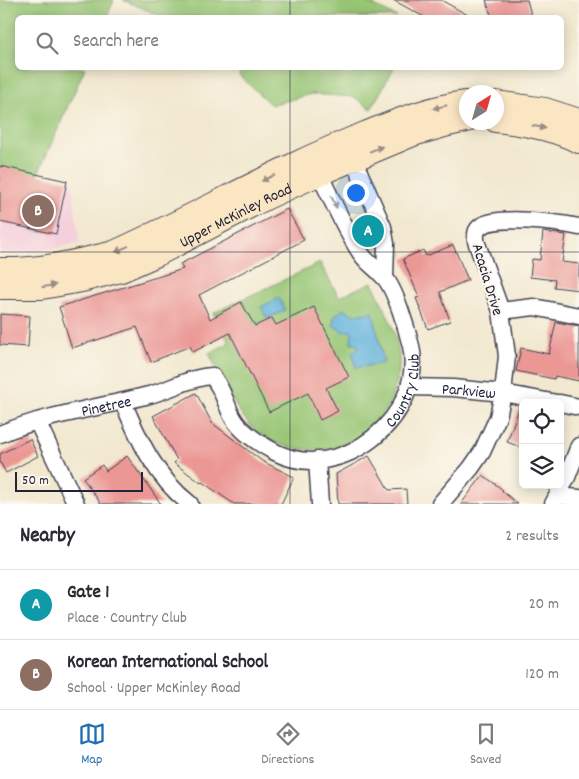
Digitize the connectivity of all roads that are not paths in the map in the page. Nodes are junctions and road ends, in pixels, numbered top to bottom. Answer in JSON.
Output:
{"nodes":[{"id":1,"x":459,"y":104,"type":"edge"},
{"id":2,"x":504,"y":104,"type":"edge"},
{"id":3,"x":504,"y":121,"type":"edge"},
{"id":4,"x":579,"y":121,"type":"edge"},
{"id":5,"x":459,"y":122,"type":"edge"},
{"id":6,"x":579,"y":141,"type":"edge"},
{"id":7,"x":349,"y":150,"type":"junction"},
{"id":8,"x":316,"y":165,"type":"junction"},
{"id":9,"x":579,"y":227,"type":"edge"},
{"id":10,"x":0,"y":270,"type":"edge"},
{"id":11,"x":385,"y":277,"type":"junction"},
{"id":12,"x":0,"y":288,"type":"edge"},
{"id":13,"x":501,"y":311,"type":"junction"},
{"id":14,"x":579,"y":316,"type":"edge"},
{"id":15,"x":212,"y":376,"type":"joint"},
{"id":16,"x":409,"y":387,"type":"junction"},
{"id":17,"x":503,"y":393,"type":"junction"},
{"id":18,"x":536,"y":399,"type":"edge"},
{"id":19,"x":123,"y":402,"type":"junction"},
{"id":20,"x":564,"y":404,"type":"edge"},
{"id":21,"x":579,"y":407,"type":"edge"},
{"id":22,"x":37,"y":421,"type":"junction"},
{"id":23,"x":0,"y":434,"type":"edge"},
{"id":24,"x":579,"y":446,"type":"edge"},
{"id":25,"x":317,"y":460,"type":"junction"},
{"id":26,"x":579,"y":498,"type":"edge"},
{"id":27,"x":555,"y":500,"type":"edge"},
{"id":28,"x":72,"y":503,"type":"edge"},
{"id":29,"x":190,"y":504,"type":"edge"},
{"id":30,"x":320,"y":504,"type":"edge"},
{"id":31,"x":440,"y":504,"type":"edge"}],
"edges":[{"from":1,"to":7,"type":"main road","name":"Upper McKinley Road","one_way":true},
{"from":2,"to":4,"type":"main road"},
{"from":3,"to":6,"type":"main road","one_way":true},
{"from":7,"to":5,"type":"main road","name":"Upper McKinley Road","one_way":true},
{"from":7,"to":8,"type":"main road","name":"Upper McKinley Road"},
{"from":7,"to":11,"type":"street","name":"Country Club"},
{"from":8,"to":10,"type":"main road","name":"Upper McKinley Road","one_way":true},
{"from":8,"to":11,"type":"street","name":"Country Club","one_way":true},
{"from":12,"to":8,"type":"main road","name":"Upper McKinley Road","one_way":true},
{"from":9,"to":13,"type":"street","name":"Acacia Drive"},
{"from":11,"to":16,"type":"street","name":"Country Club"},
{"from":13,"to":14,"type":"street"},
{"from":13,"to":17,"type":"street","name":"Acacia Drive"},
{"from":15,"to":19,"type":"street","name":"Pinetree"},
{"from":15,"to":25,"type":"street","name":"Country Club"},
{"from":16,"to":17,"type":"street","name":"Parkview"},
{"from":16,"to":25,"type":"street","name":"Country Club"},
{"from":17,"to":18,"type":"street","name":"Parkview"},
{"from":17,"to":31,"type":"street","name":"Acacia Drive"},
{"from":19,"to":22,"type":"street","name":"Pinetree"},
{"from":19,"to":29,"type":"street"},
{"from":20,"to":21,"type":"street","name":"Parkview"},
{"from":22,"to":23,"type":"street","name":"Pinetree"},
{"from":22,"to":28,"type":"street"},
{"from":24,"to":27,"type":"street"},
{"from":25,"to":30,"type":"street"},
{"from":26,"to":27,"type":"street"}]}
